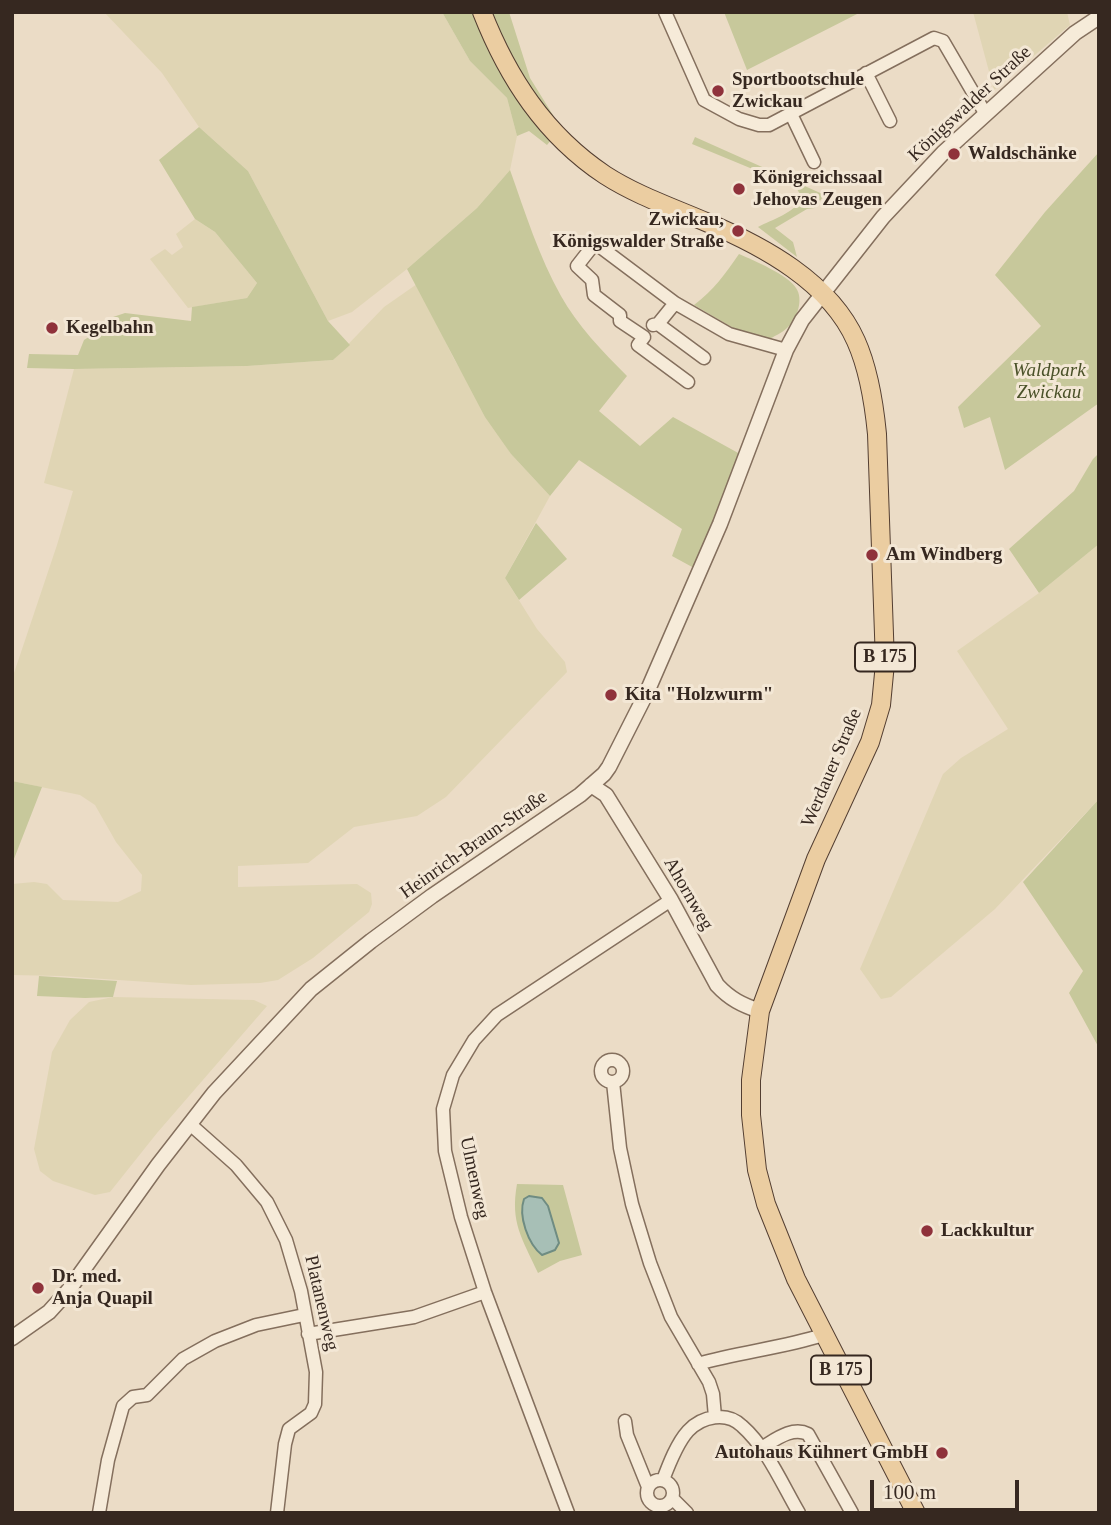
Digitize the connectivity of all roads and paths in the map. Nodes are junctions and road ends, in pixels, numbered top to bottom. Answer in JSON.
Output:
{"nodes":[{"id":1,"x":482,"y":12,"type":"edge"},
{"id":2,"x":665,"y":12,"type":"edge"},
{"id":3,"x":1099,"y":17,"type":"edge"},
{"id":4,"x":866,"y":74,"type":"junction"},
{"id":5,"x":985,"y":113,"type":"junction"},
{"id":6,"x":791,"y":114,"type":"junction"},
{"id":7,"x":890,"y":121,"type":"dead end"},
{"id":8,"x":814,"y":162,"type":"dead end"},
{"id":9,"x":822,"y":292,"type":"junction"},
{"id":10,"x":675,"y":303,"type":"junction"},
{"id":11,"x":658,"y":324,"type":"junction"},
{"id":12,"x":644,"y":337,"type":"junction"},
{"id":13,"x":786,"y":350,"type":"junction"},
{"id":14,"x":704,"y":358,"type":"dead end"},
{"id":15,"x":688,"y":382,"type":"dead end"},
{"id":16,"x":591,"y":785,"type":"junction"},
{"id":17,"x":671,"y":900,"type":"junction"},
{"id":18,"x":760,"y":1011,"type":"junction"},
{"id":19,"x":613,"y":1082,"type":"dead end"},
{"id":20,"x":191,"y":1125,"type":"junction"},
{"id":21,"x":485,"y":1292,"type":"junction"},
{"id":22,"x":304,"y":1315,"type":"junction"},
{"id":23,"x":308,"y":1334,"type":"junction"},
{"id":24,"x":823,"y":1335,"type":"junction"},
{"id":25,"x":12,"y":1338,"type":"edge"},
{"id":26,"x":698,"y":1364,"type":"junction"},
{"id":27,"x":715,"y":1417,"type":"junction"},
{"id":28,"x":625,"y":1421,"type":"dead end"},
{"id":29,"x":761,"y":1448,"type":"junction"},
{"id":30,"x":663,"y":1480,"type":"junction"},
{"id":31,"x":648,"y":1487,"type":"junction"},
{"id":32,"x":672,"y":1498,"type":"junction"},
{"id":33,"x":649,"y":1508,"type":"edge"},
{"id":34,"x":99,"y":1513,"type":"edge"},
{"id":35,"x":277,"y":1513,"type":"edge"},
{"id":36,"x":568,"y":1513,"type":"edge"},
{"id":37,"x":687,"y":1513,"type":"edge"},
{"id":38,"x":799,"y":1513,"type":"edge"},
{"id":39,"x":852,"y":1513,"type":"edge"},
{"id":40,"x":916,"y":1513,"type":"edge"}],
"edges":[{"from":1,"to":9,"type":"main road","name":"Werdauer Straße","number":"B 175"},
{"from":2,"to":6,"type":"street"},
{"from":3,"to":5,"type":"street","name":"Königswalder Straße"},
{"from":4,"to":5,"type":"street"},
{"from":4,"to":6,"type":"street"},
{"from":4,"to":7,"type":"street"},
{"from":5,"to":9,"type":"street","name":"Königswalder Straße"},
{"from":6,"to":8,"type":"street"},
{"from":9,"to":13,"type":"street","name":"Heinrich-Braun-Straße"},
{"from":9,"to":18,"type":"main road","name":"Werdauer Straße","number":"B 175"},
{"from":10,"to":11,"type":"street"},
{"from":10,"to":12,"type":"street"},
{"from":10,"to":13,"type":"street"},
{"from":11,"to":12,"type":"street"},
{"from":11,"to":14,"type":"street"},
{"from":12,"to":15,"type":"street"},
{"from":13,"to":16,"type":"street","name":"Heinrich-Braun-Straße"},
{"from":16,"to":17,"type":"street","name":"Ahornweg"},
{"from":16,"to":20,"type":"street","name":"Heinrich-Braun-Straße"},
{"from":17,"to":18,"type":"street","name":"Ahornweg"},
{"from":17,"to":21,"type":"street","name":"Ulmenweg"},
{"from":18,"to":24,"type":"main road","name":"Werdauer Straße","number":"B 175"},
{"from":19,"to":26,"type":"street"},
{"from":20,"to":22,"type":"street","name":"Platanenweg"},
{"from":20,"to":25,"type":"street","name":"Heinrich-Braun-Straße"},
{"from":21,"to":23,"type":"street"},
{"from":21,"to":36,"type":"street","name":"Ulmenweg"},
{"from":22,"to":23,"type":"street","name":"Platanenweg"},
{"from":22,"to":34,"type":"street"},
{"from":23,"to":35,"type":"street","name":"Platanenweg"},
{"from":24,"to":26,"type":"street"},
{"from":24,"to":40,"type":"main road","name":"Werdauer Straße","number":"B 175"},
{"from":26,"to":27,"type":"street"},
{"from":27,"to":29,"type":"street"},
{"from":27,"to":30,"type":"street"},
{"from":28,"to":31,"type":"street"},
{"from":29,"to":38,"type":"street"},
{"from":29,"to":39,"type":"street"},
{"from":30,"to":31,"type":"street"},
{"from":30,"to":32,"type":"street"},
{"from":31,"to":33,"type":"street"},
{"from":32,"to":33,"type":"street"},
{"from":32,"to":37,"type":"street"}]}
